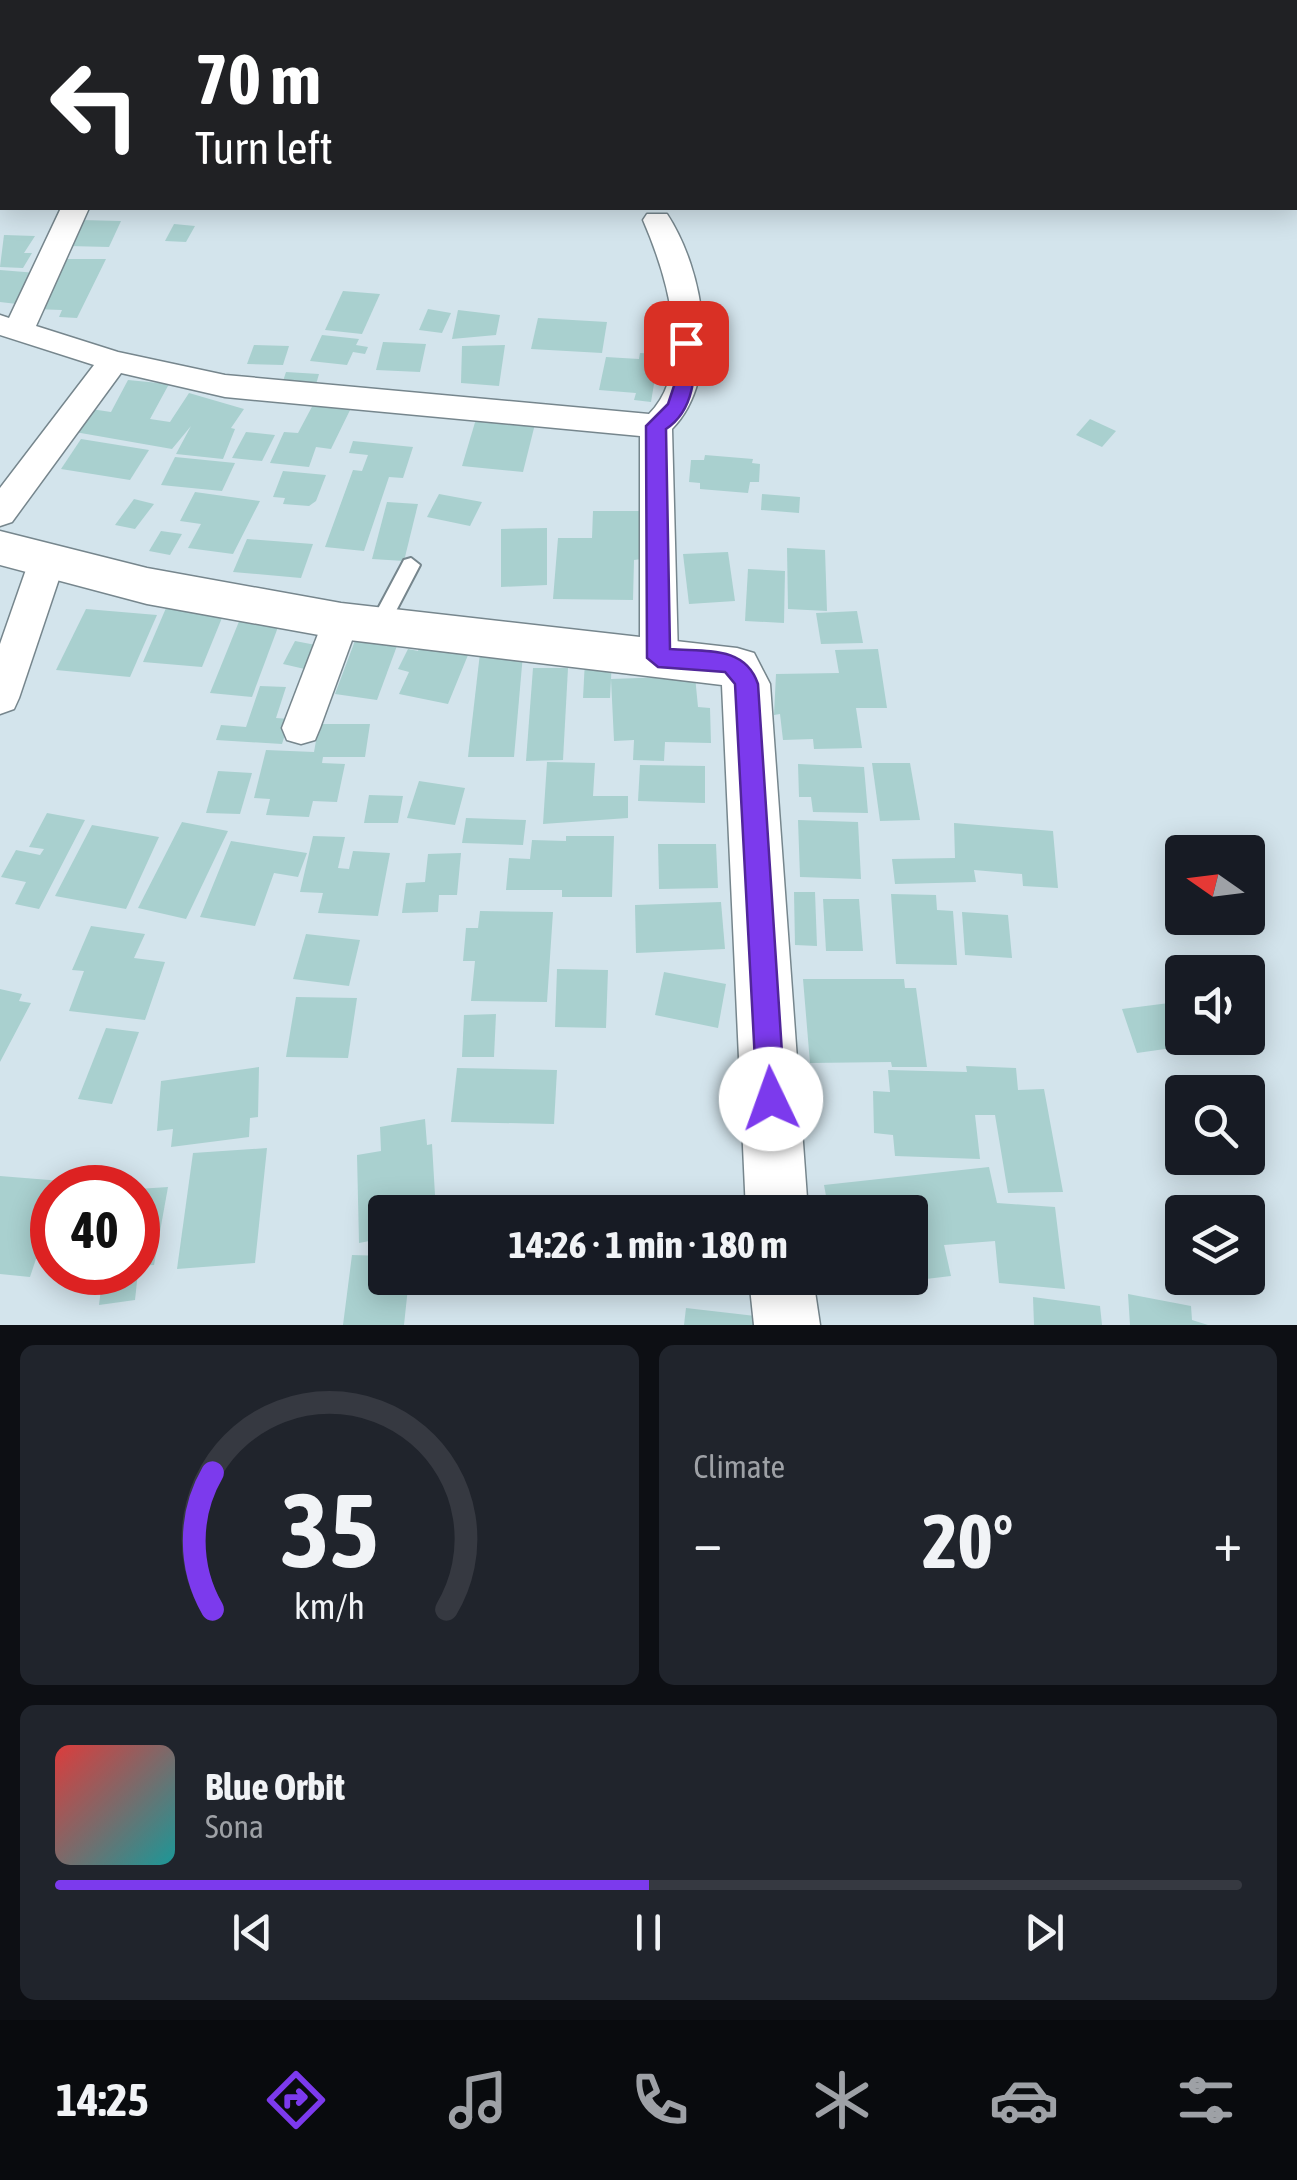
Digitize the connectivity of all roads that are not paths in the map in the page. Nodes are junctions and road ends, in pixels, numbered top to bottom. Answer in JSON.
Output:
{"nodes":[{"id":1,"x":74,"y":210,"type":"edge"},
{"id":2,"x":657,"y":220,"type":"dead end"},
{"id":3,"x":9,"y":328,"type":"edge"},
{"id":4,"x":114,"y":361,"type":"junction"},
{"id":5,"x":656,"y":426,"type":"junction"},
{"id":6,"x":0,"y":513,"type":"edge"},
{"id":7,"x":0,"y":548,"type":"edge"},
{"id":8,"x":47,"y":561,"type":"junction"},
{"id":9,"x":411,"y":564,"type":"dead end"},
{"id":10,"x":360,"y":623,"type":"junction"},
{"id":11,"x":658,"y":658,"type":"junction"},
{"id":12,"x":0,"y":698,"type":"edge"},
{"id":13,"x":301,"y":728,"type":"dead end"},
{"id":14,"x":777,"y":1195,"type":"edge"},
{"id":15,"x":783,"y":1295,"type":"edge"},
{"id":16,"x":787,"y":1325,"type":"edge"}],
"edges":[{"from":1,"to":3,"type":"street"},
{"from":2,"to":5,"type":"street"},
{"from":3,"to":4,"type":"street"},
{"from":4,"to":5,"type":"street"},
{"from":4,"to":6,"type":"street"},
{"from":5,"to":11,"type":"street"},
{"from":7,"to":8,"type":"street"},
{"from":8,"to":10,"type":"street"},
{"from":8,"to":12,"type":"street"},
{"from":9,"to":10,"type":"lane"},
{"from":10,"to":11,"type":"street"},
{"from":10,"to":13,"type":"street"},
{"from":11,"to":14,"type":"street"},
{"from":15,"to":16,"type":"street"}]}
